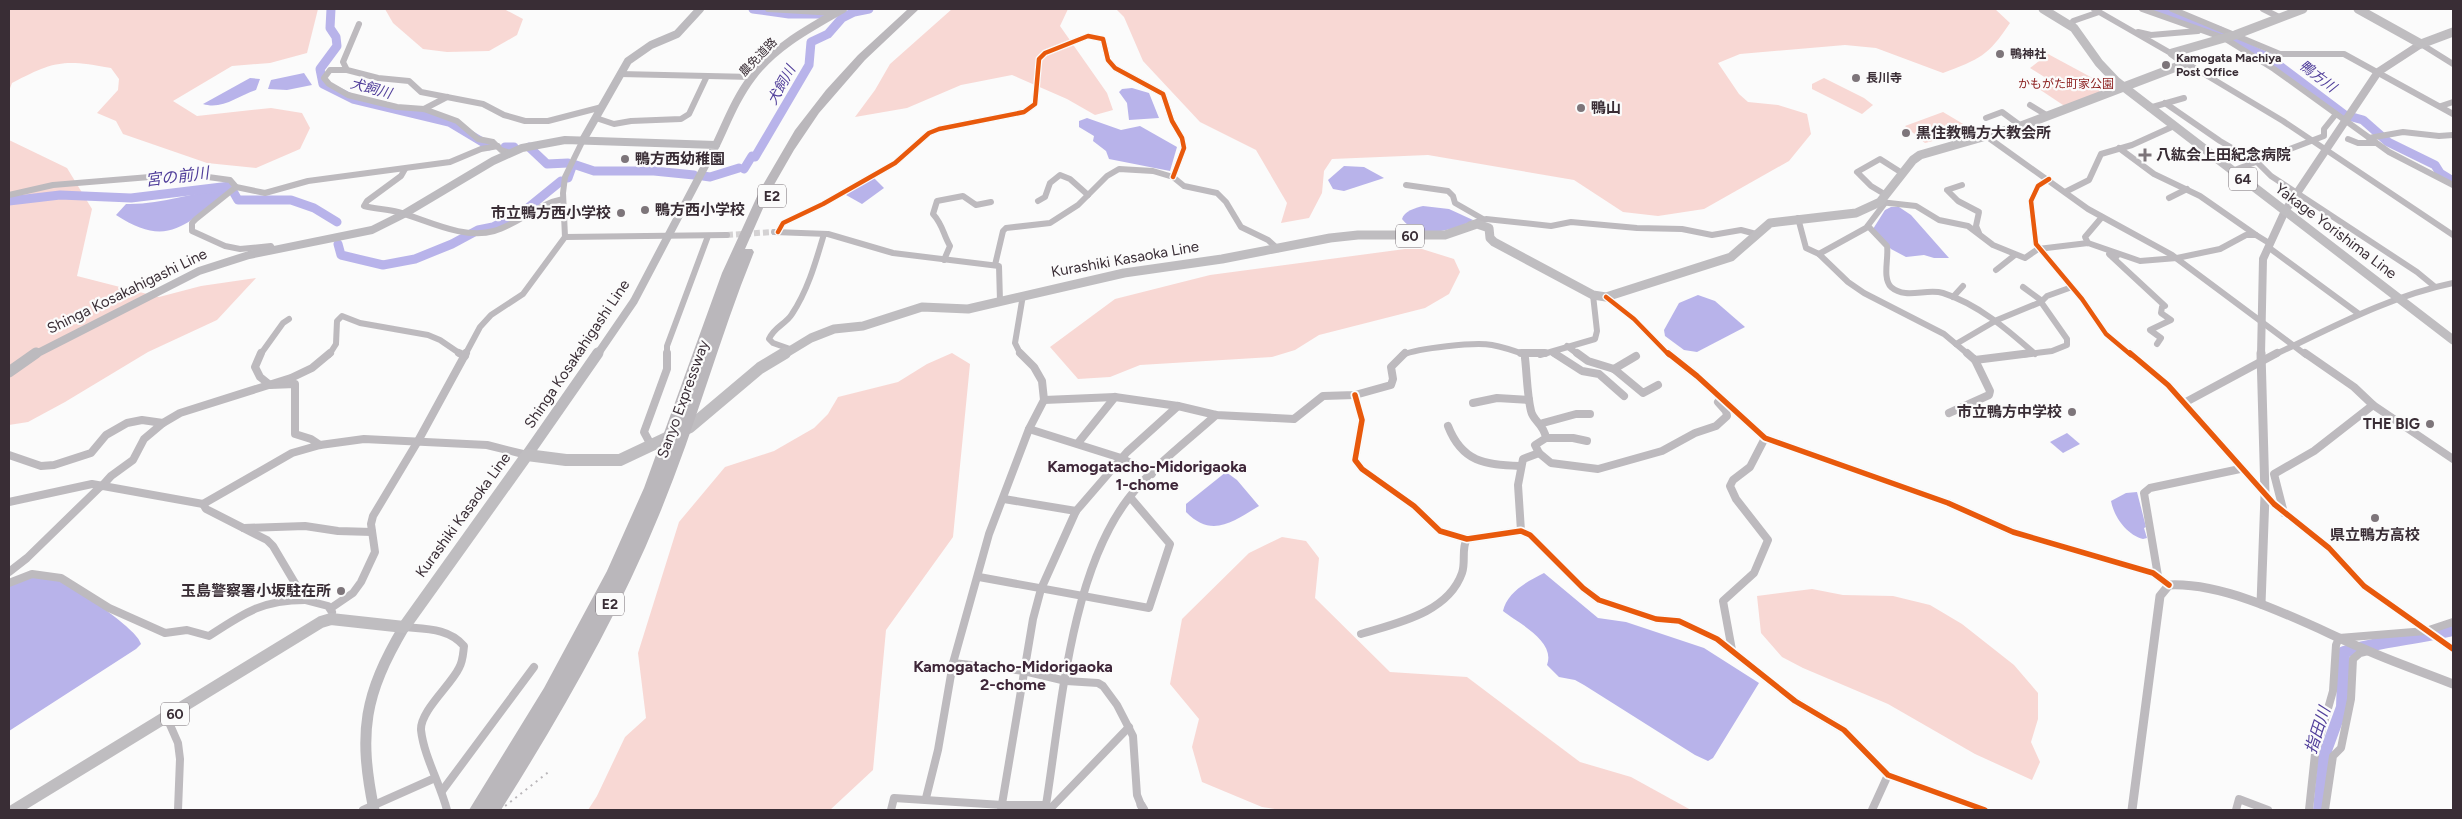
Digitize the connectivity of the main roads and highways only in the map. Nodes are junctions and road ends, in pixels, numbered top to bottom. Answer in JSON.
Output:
{"nodes":[{"id":1,"x":700,"y":9,"type":"edge"},
{"id":2,"x":914,"y":9,"type":"edge"},
{"id":3,"x":923,"y":9,"type":"edge"},
{"id":4,"x":2043,"y":9,"type":"edge"},
{"id":5,"x":2303,"y":9,"type":"edge"},
{"id":6,"x":2358,"y":9,"type":"edge"},
{"id":7,"x":2453,"y":32,"type":"edge"},
{"id":8,"x":2124,"y":88,"type":"junction"},
{"id":9,"x":583,"y":140,"type":"junction"},
{"id":10,"x":2453,"y":340,"type":"edge"},
{"id":11,"x":9,"y":372,"type":"edge"},
{"id":12,"x":674,"y":436,"type":"junction"},
{"id":13,"x":527,"y":455,"type":"junction"},
{"id":14,"x":404,"y":626,"type":"junction"},
{"id":15,"x":516,"y":762,"type":"junction"},
{"id":16,"x":16,"y":809,"type":"edge"},
{"id":17,"x":370,"y":809,"type":"edge"},
{"id":18,"x":478,"y":810,"type":"edge"},
{"id":19,"x":491,"y":810,"type":"edge"}],
"edges":[{"from":1,"to":9,"type":"main road"},
{"from":2,"to":12,"type":"highway","name":"Sanyo Expressway","number":"E2"},
{"from":3,"to":12,"type":"highway","name":"Sanyo Expressway","number":"E2"},
{"from":4,"to":8,"type":"main road","name":"Yakage Yorishima Line","number":"64"},
{"from":5,"to":8,"type":"main road"},
{"from":6,"to":7,"type":"main road"},
{"from":8,"to":10,"type":"main road","name":"Yakage Yorishima Line","number":"64"},
{"from":8,"to":13,"type":"main road","name":"Kurashiki Kasaoka Line","number":"60"},
{"from":9,"to":11,"type":"main road","name":"Shinga Kosakahigashi Line"},
{"from":9,"to":13,"type":"main road","name":"Shinga Kosakahigashi Line"},
{"from":12,"to":15,"type":"highway","name":"Sanyo Expressway","number":"E2"},
{"from":13,"to":14,"type":"main road","name":"Kurashiki Kasaoka Line"},
{"from":14,"to":16,"type":"main road","number":"60"},
{"from":14,"to":17,"type":"main road"},
{"from":15,"to":18,"type":"highway","name":"Sanyo Expressway","number":"E2"},
{"from":15,"to":19,"type":"highway","name":"Sanyo Expressway","number":"E2"}]}
